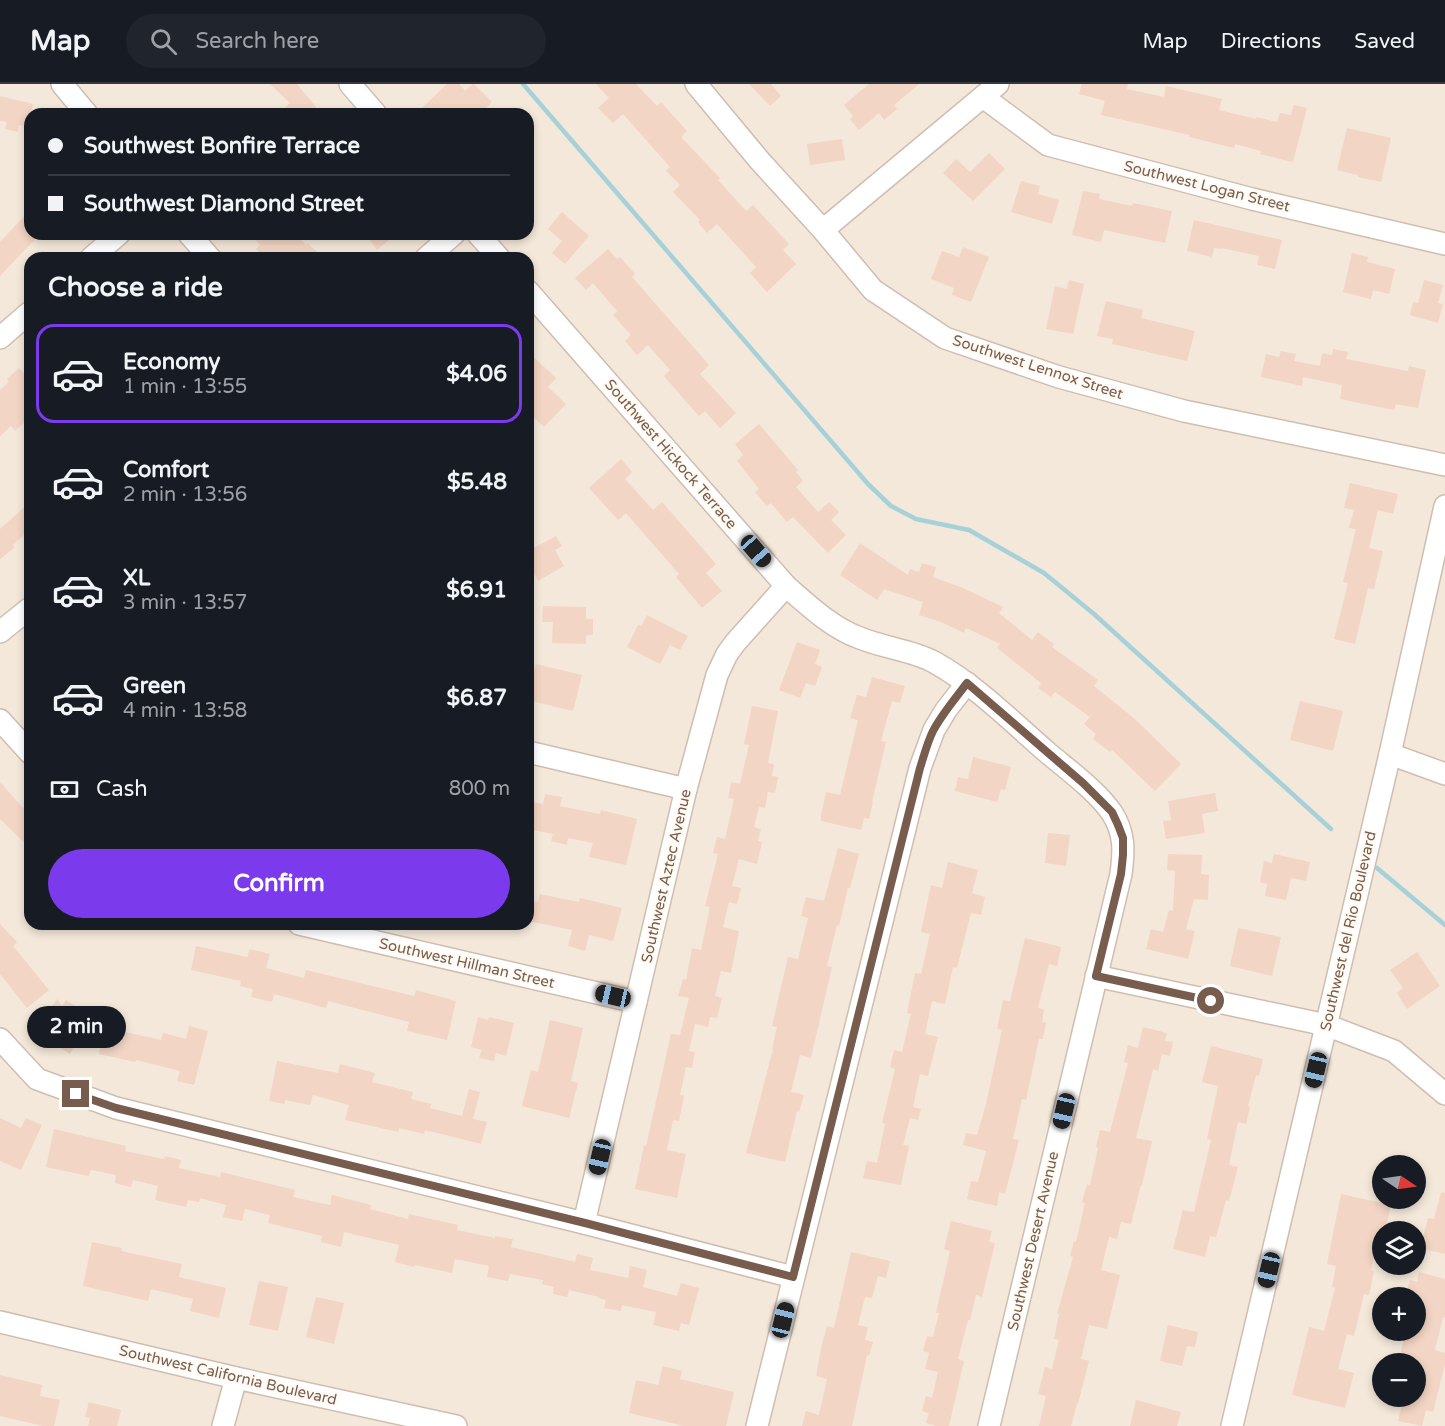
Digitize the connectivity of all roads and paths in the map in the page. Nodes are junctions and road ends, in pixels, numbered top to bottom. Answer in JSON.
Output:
{"nodes":[{"id":1,"x":62,"y":84,"type":"edge"},
{"id":2,"x":350,"y":84,"type":"edge"},
{"id":3,"x":696,"y":84,"type":"edge"},
{"id":4,"x":991,"y":91,"type":"edge"},
{"id":5,"x":82,"y":108,"type":"edge"},
{"id":6,"x":371,"y":108,"type":"edge"},
{"id":7,"x":823,"y":230,"type":"junction"},
{"id":8,"x":111,"y":240,"type":"edge"},
{"id":9,"x":194,"y":240,"type":"edge"},
{"id":10,"x":447,"y":240,"type":"edge"},
{"id":11,"x":483,"y":240,"type":"edge"},
{"id":12,"x":1445,"y":244,"type":"edge"},
{"id":13,"x":98,"y":252,"type":"edge"},
{"id":14,"x":205,"y":252,"type":"edge"},
{"id":15,"x":433,"y":252,"type":"edge"},
{"id":16,"x":494,"y":252,"type":"edge"},
{"id":17,"x":534,"y":298,"type":"edge"},
{"id":18,"x":24,"y":317,"type":"edge"},
{"id":19,"x":0,"y":338,"type":"edge"},
{"id":20,"x":1445,"y":465,"type":"edge"},
{"id":21,"x":1445,"y":506,"type":"edge"},
{"id":22,"x":786,"y":586,"type":"junction"},
{"id":23,"x":24,"y":613,"type":"edge"},
{"id":24,"x":0,"y":632,"type":"edge"},
{"id":25,"x":967,"y":683,"type":"junction"},
{"id":26,"x":0,"y":720,"type":"edge"},
{"id":27,"x":24,"y":746,"type":"edge"},
{"id":28,"x":534,"y":753,"type":"edge"},
{"id":29,"x":1390,"y":754,"type":"junction"},
{"id":30,"x":1445,"y":774,"type":"edge"},
{"id":31,"x":686,"y":789,"type":"junction"},
{"id":32,"x":1112,"y":812,"type":"joint"},
{"id":33,"x":325,"y":930,"type":"edge"},
{"id":34,"x":1096,"y":976,"type":"junction"},
{"id":35,"x":636,"y":1002,"type":"junction"},
{"id":36,"x":1326,"y":1026,"type":"junction"},
{"id":37,"x":0,"y":1039,"type":"edge"},
{"id":38,"x":1445,"y":1094,"type":"edge"},
{"id":39,"x":585,"y":1223,"type":"junction"},
{"id":40,"x":793,"y":1277,"type":"junction"},
{"id":41,"x":0,"y":1322,"type":"edge"},
{"id":42,"x":236,"y":1378,"type":"junction"},
{"id":43,"x":224,"y":1426,"type":"edge"},
{"id":44,"x":456,"y":1426,"type":"edge"},
{"id":45,"x":757,"y":1426,"type":"edge"},
{"id":46,"x":989,"y":1426,"type":"edge"},
{"id":47,"x":1232,"y":1426,"type":"edge"}],
"edges":[{"from":1,"to":5,"type":"street"},
{"from":2,"to":6,"type":"street"},
{"from":3,"to":7,"type":"street","name":"Southwest Lennox Street"},
{"from":4,"to":7,"type":"street"},
{"from":4,"to":12,"type":"street","name":"Southwest Logan Street"},
{"from":7,"to":20,"type":"street","name":"Southwest Lennox Street"},
{"from":8,"to":13,"type":"street"},
{"from":9,"to":14,"type":"street"},
{"from":10,"to":15,"type":"street"},
{"from":11,"to":16,"type":"street"},
{"from":17,"to":22,"type":"street","name":"Southwest Hickock Terrace"},
{"from":18,"to":19,"type":"street"},
{"from":21,"to":29,"type":"street","name":"Southwest del Rio Boulevard"},
{"from":22,"to":25,"type":"street","name":"Southwest Hickock Terrace"},
{"from":22,"to":31,"type":"street","name":"Southwest Aztec Avenue"},
{"from":23,"to":24,"type":"street"},
{"from":25,"to":32,"type":"street","name":"Southwest Hickock Terrace"},
{"from":25,"to":40,"type":"street"},
{"from":26,"to":27,"type":"street"},
{"from":28,"to":31,"type":"street"},
{"from":29,"to":30,"type":"street"},
{"from":29,"to":36,"type":"street","name":"Southwest del Rio Boulevard"},
{"from":31,"to":35,"type":"street","name":"Southwest Aztec Avenue"},
{"from":32,"to":34,"type":"street","name":"Southwest Desert Avenue"},
{"from":33,"to":35,"type":"street","name":"Southwest Hillman Street"},
{"from":34,"to":36,"type":"street"},
{"from":34,"to":46,"type":"street","name":"Southwest Desert Avenue"},
{"from":35,"to":39,"type":"street","name":"Southwest Aztec Avenue"},
{"from":36,"to":38,"type":"street"},
{"from":36,"to":47,"type":"street","name":"Southwest del Rio Boulevard"},
{"from":37,"to":39,"type":"street"},
{"from":39,"to":40,"type":"street"},
{"from":40,"to":45,"type":"street"},
{"from":41,"to":42,"type":"street","name":"Southwest California Boulevard"},
{"from":42,"to":43,"type":"street"},
{"from":42,"to":44,"type":"street","name":"Southwest California Boulevard"}]}
